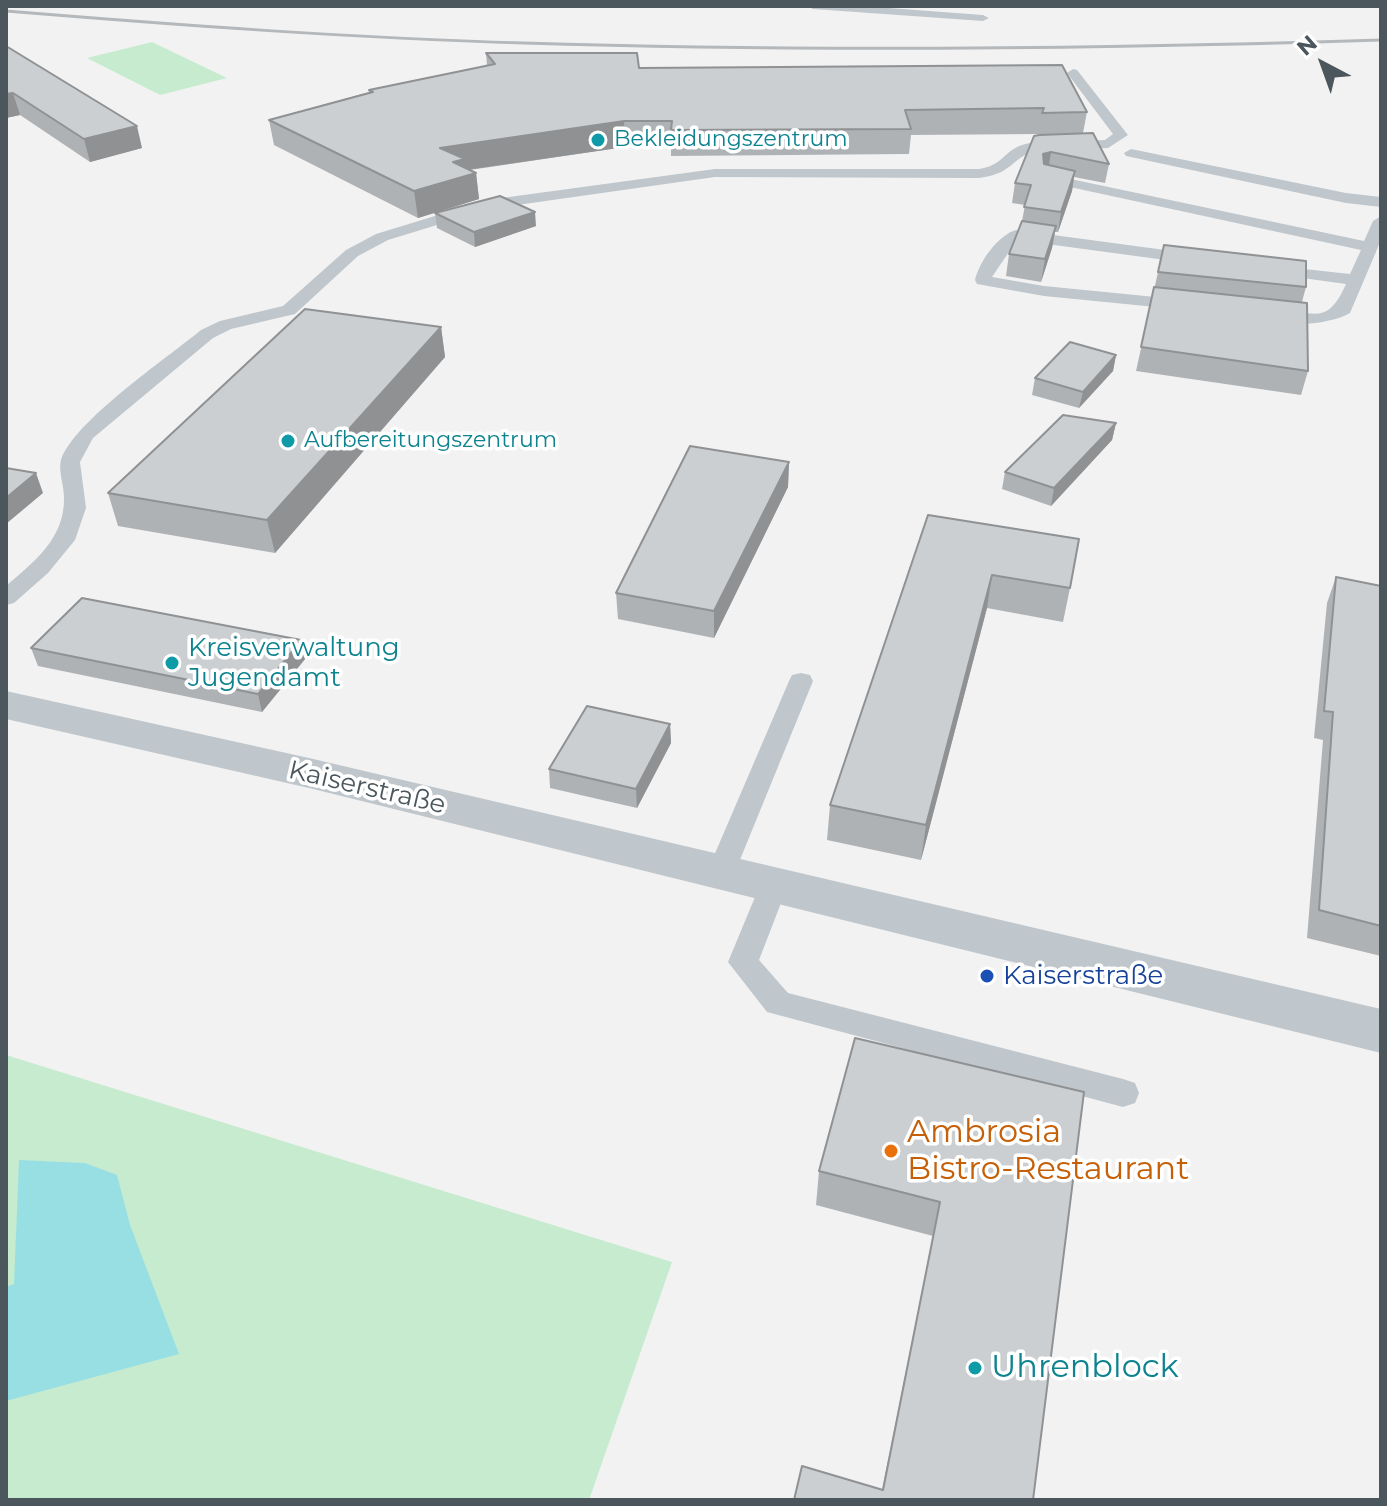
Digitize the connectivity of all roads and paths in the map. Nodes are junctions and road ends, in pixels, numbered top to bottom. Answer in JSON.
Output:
{"nodes":[{"id":1,"x":813,"y":6,"type":"edge"},
{"id":2,"x":983,"y":18,"type":"dead end"},
{"id":3,"x":1073,"y":73,"type":"dead end"},
{"id":4,"x":1131,"y":153,"type":"dead end"},
{"id":5,"x":1047,"y":178,"type":"edge"},
{"id":6,"x":1381,"y":202,"type":"edge"},
{"id":7,"x":1381,"y":221,"type":"edge"},
{"id":8,"x":1368,"y":247,"type":"junction"},
{"id":9,"x":1217,"y":261,"type":"edge"},
{"id":10,"x":1263,"y":267,"type":"edge"},
{"id":11,"x":1355,"y":280,"type":"junction"},
{"id":12,"x":1204,"y":307,"type":"edge"},
{"id":13,"x":1249,"y":312,"type":"edge"},
{"id":14,"x":6,"y":598,"type":"edge"},
{"id":15,"x":801,"y":681,"type":"dead end"},
{"id":16,"x":6,"y":705,"type":"edge"},
{"id":17,"x":721,"y":872,"type":"junction"},
{"id":18,"x":774,"y":885,"type":"junction"},
{"id":19,"x":1381,"y":1031,"type":"edge"},
{"id":20,"x":1123,"y":1093,"type":"dead end"}],
"edges":[{"from":1,"to":2,"type":"lane"},
{"from":3,"to":14,"type":"lane"},
{"from":4,"to":6,"type":"lane"},
{"from":5,"to":8,"type":"lane"},
{"from":7,"to":8,"type":"lane"},
{"from":8,"to":11,"type":"lane"},
{"from":9,"to":12,"type":"lane"},
{"from":10,"to":11,"type":"lane"},
{"from":11,"to":13,"type":"lane"},
{"from":15,"to":17,"type":"lane"},
{"from":16,"to":17,"type":"street","name":"Kaiserstraße"},
{"from":17,"to":18,"type":"street","name":"Kaiserstraße"},
{"from":18,"to":19,"type":"street","name":"Kaiserstraße"},
{"from":18,"to":20,"type":"lane"}]}
